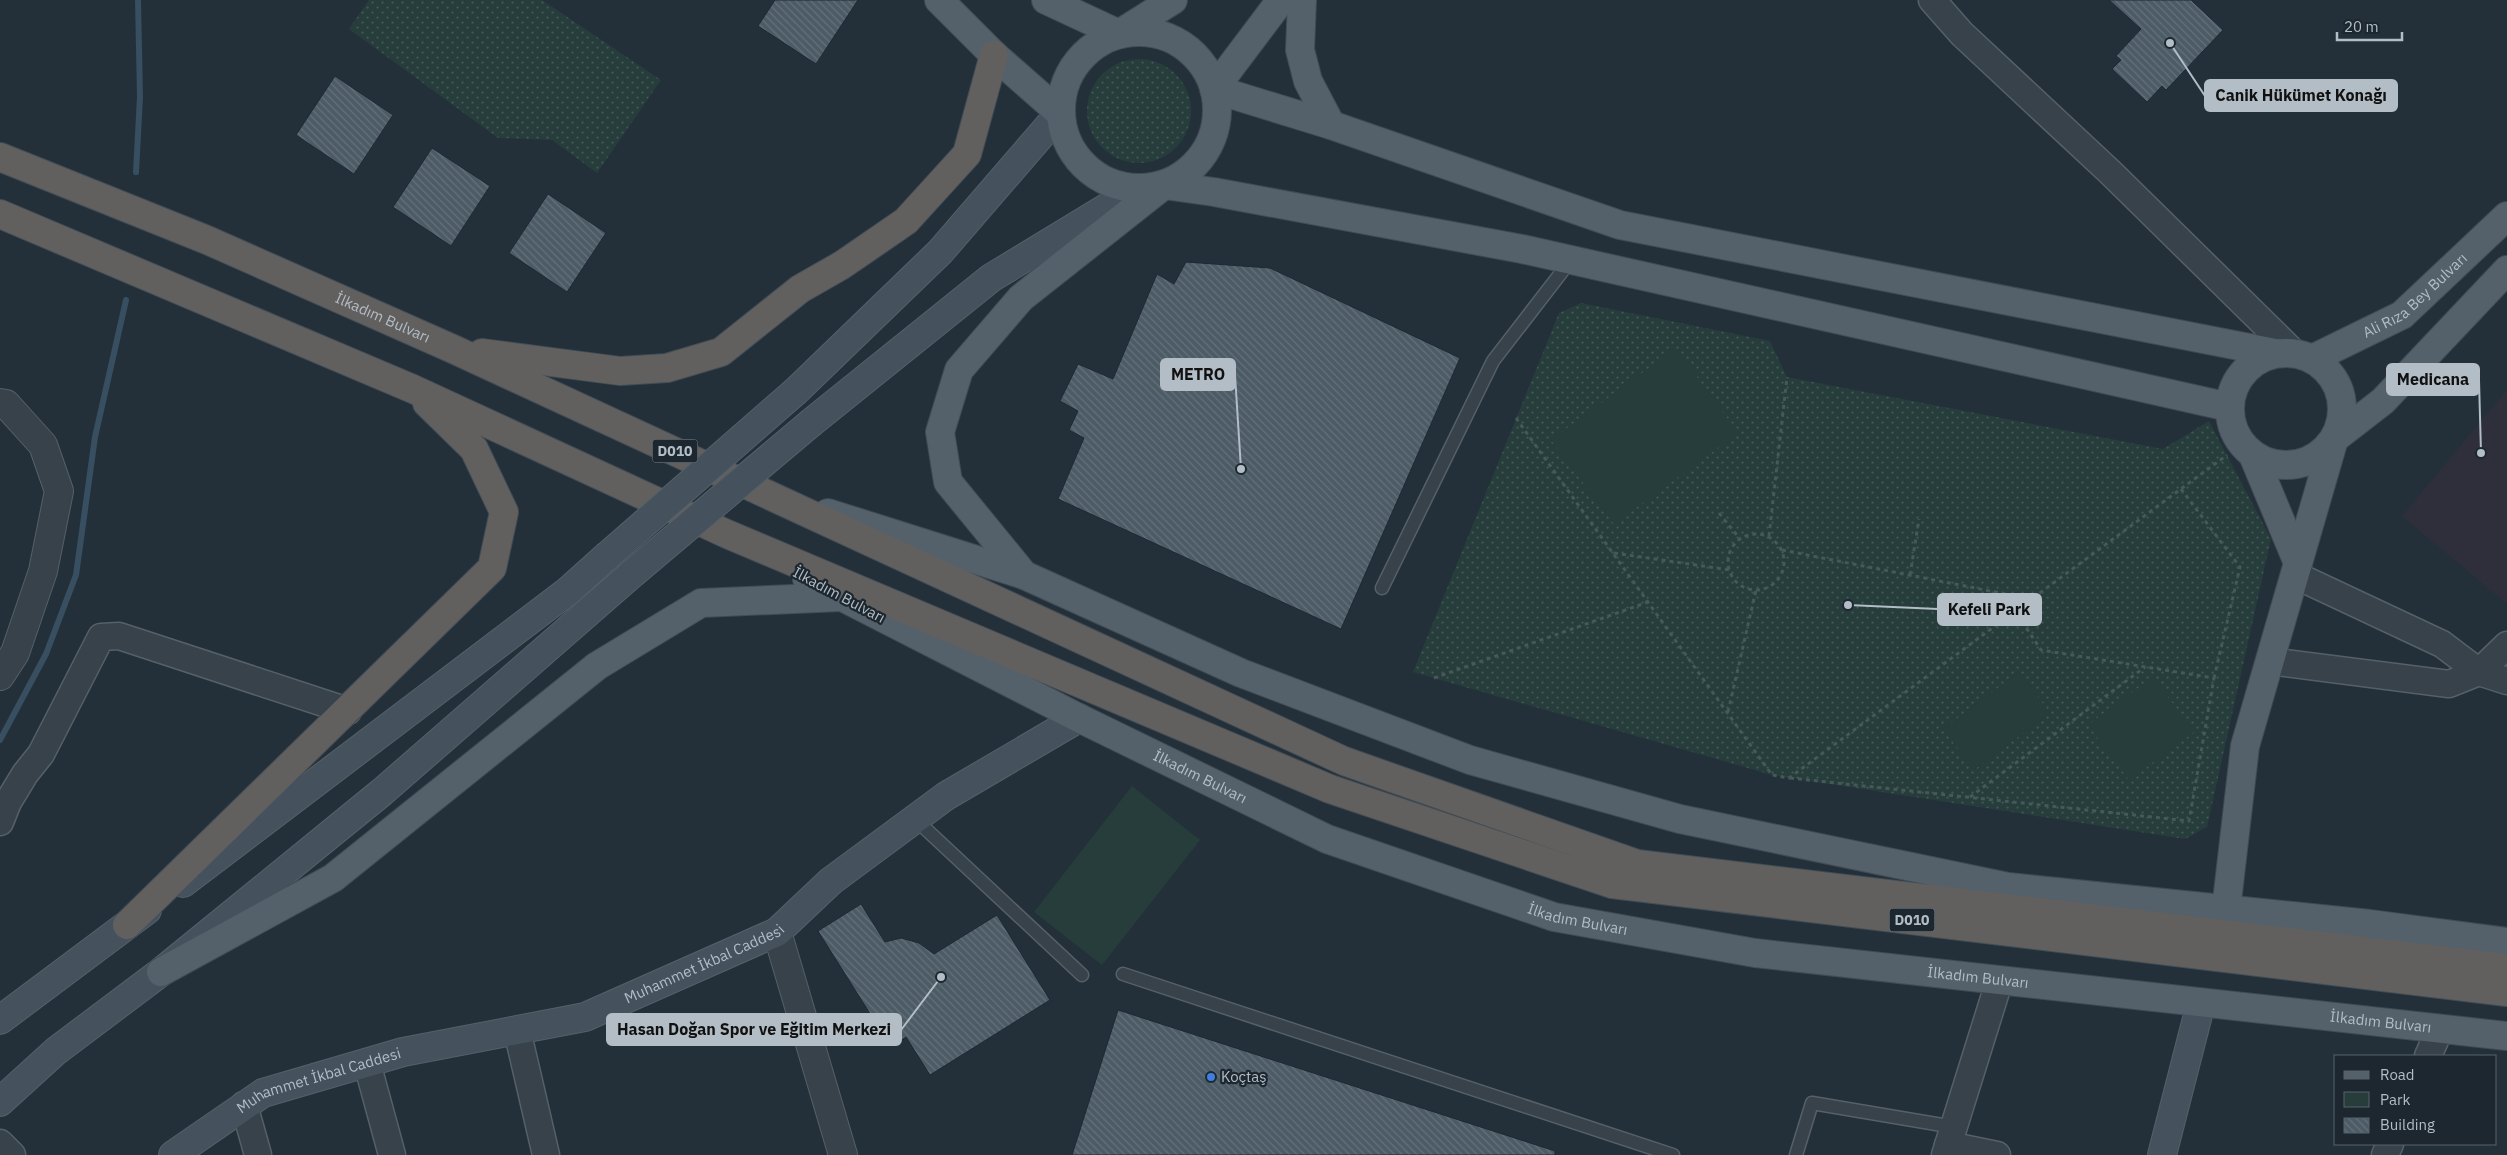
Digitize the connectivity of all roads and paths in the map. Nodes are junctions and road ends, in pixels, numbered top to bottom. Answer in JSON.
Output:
{"nodes":[{"id":1,"x":939,"y":0,"type":"edge"},
{"id":2,"x":1046,"y":0,"type":"edge"},
{"id":3,"x":1173,"y":0,"type":"edge"},
{"id":4,"x":1281,"y":0,"type":"edge"},
{"id":5,"x":1302,"y":0,"type":"edge"},
{"id":6,"x":1932,"y":0,"type":"edge"},
{"id":7,"x":1119,"y":34,"type":"junction"},
{"id":8,"x":994,"y":55,"type":"junction"},
{"id":9,"x":1214,"y":89,"type":"junction"},
{"id":10,"x":1060,"y":114,"type":"junction"},
{"id":11,"x":1331,"y":125,"type":"junction"},
{"id":12,"x":0,"y":157,"type":"edge"},
{"id":13,"x":1164,"y":185,"type":"junction"},
{"id":14,"x":0,"y":214,"type":"edge"},
{"id":15,"x":2507,"y":216,"type":"edge"},
{"id":16,"x":1571,"y":260,"type":"junction"},
{"id":17,"x":2507,"y":270,"type":"edge"},
{"id":18,"x":453,"y":349,"type":"junction"},
{"id":19,"x":2293,"y":355,"type":"junction"},
{"id":20,"x":1787,"y":377,"type":"dead end"},
{"id":21,"x":414,"y":389,"type":"junction"},
{"id":22,"x":0,"y":403,"type":"edge"},
{"id":23,"x":2229,"y":407,"type":"junction"},
{"id":24,"x":1516,"y":418,"type":"dead end"},
{"id":25,"x":2334,"y":438,"type":"junction"},
{"id":26,"x":2227,"y":455,"type":"dead end"},
{"id":27,"x":2253,"y":455,"type":"junction"},
{"id":28,"x":2181,"y":489,"type":"junction"},
{"id":29,"x":760,"y":490,"type":"junction"},
{"id":30,"x":1718,"y":513,"type":"dead end"},
{"id":31,"x":1919,"y":519,"type":"dead end"},
{"id":32,"x":727,"y":534,"type":"junction"},
{"id":33,"x":1768,"y":536,"type":"junction"},
{"id":34,"x":1740,"y":539,"type":"junction"},
{"id":35,"x":1782,"y":550,"type":"junction"},
{"id":36,"x":1613,"y":553,"type":"junction"},
{"id":37,"x":2296,"y":569,"type":"junction"},
{"id":38,"x":1730,"y":570,"type":"junction"},
{"id":39,"x":1024,"y":575,"type":"junction"},
{"id":40,"x":1910,"y":575,"type":"junction"},
{"id":41,"x":1382,"y":588,"type":"dead end"},
{"id":42,"x":1756,"y":590,"type":"junction"},
{"id":43,"x":841,"y":597,"type":"junction"},
{"id":44,"x":2031,"y":599,"type":"junction"},
{"id":45,"x":1648,"y":602,"type":"junction"},
{"id":46,"x":2015,"y":611,"type":"junction"},
{"id":47,"x":2507,"y":645,"type":"edge"},
{"id":48,"x":2270,"y":661,"type":"junction"},
{"id":49,"x":2145,"y":666,"type":"junction"},
{"id":50,"x":2479,"y":672,"type":"junction"},
{"id":51,"x":0,"y":676,"type":"edge"},
{"id":52,"x":1434,"y":678,"type":"dead end"},
{"id":53,"x":2214,"y":678,"type":"junction"},
{"id":54,"x":2507,"y":681,"type":"edge"},
{"id":55,"x":348,"y":711,"type":"junction"},
{"id":56,"x":1728,"y":713,"type":"junction"},
{"id":57,"x":1079,"y":718,"type":"junction"},
{"id":58,"x":1789,"y":778,"type":"junction"},
{"id":59,"x":1970,"y":797,"type":"junction"},
{"id":60,"x":915,"y":820,"type":"junction"},
{"id":61,"x":0,"y":822,"type":"edge"},
{"id":62,"x":2226,"y":910,"type":"junction"},
{"id":63,"x":127,"y":925,"type":"junction"},
{"id":64,"x":777,"y":932,"type":"junction"},
{"id":65,"x":2507,"y":942,"type":"edge"},
{"id":66,"x":2507,"y":968,"type":"edge"},
{"id":67,"x":161,"y":972,"type":"junction"},
{"id":68,"x":1123,"y":974,"type":"dead end"},
{"id":69,"x":1082,"y":976,"type":"dead end"},
{"id":70,"x":1999,"y":982,"type":"junction"},
{"id":71,"x":2507,"y":992,"type":"edge"},
{"id":72,"x":2200,"y":1003,"type":"junction"},
{"id":73,"x":0,"y":1020,"type":"edge"},
{"id":74,"x":2440,"y":1029,"type":"junction"},
{"id":75,"x":517,"y":1030,"type":"junction"},
{"id":76,"x":2507,"y":1036,"type":"edge"},
{"id":77,"x":2428,"y":1055,"type":"edge"},
{"id":78,"x":367,"y":1062,"type":"junction"},
{"id":79,"x":0,"y":1102,"type":"edge"},
{"id":80,"x":244,"y":1105,"type":"junction"},
{"id":81,"x":1949,"y":1142,"type":"edge"},
{"id":82,"x":0,"y":1143,"type":"edge"},
{"id":83,"x":12,"y":1155,"type":"edge"},
{"id":84,"x":173,"y":1155,"type":"edge"},
{"id":85,"x":258,"y":1155,"type":"edge"},
{"id":86,"x":392,"y":1155,"type":"edge"},
{"id":87,"x":546,"y":1155,"type":"edge"},
{"id":88,"x":843,"y":1155,"type":"edge"},
{"id":89,"x":1673,"y":1155,"type":"edge"},
{"id":90,"x":1796,"y":1155,"type":"edge"},
{"id":91,"x":1997,"y":1155,"type":"edge"},
{"id":92,"x":2162,"y":1155,"type":"edge"}],
"edges":[{"from":1,"to":8,"type":"main road"},
{"from":2,"to":7,"type":"main road"},
{"from":3,"to":7,"type":"main road"},
{"from":4,"to":9,"type":"main road"},
{"from":5,"to":11,"type":"main road"},
{"from":6,"to":19,"type":"street"},
{"from":7,"to":9,"type":"main road"},
{"from":7,"to":10,"type":"main road"},
{"from":8,"to":10,"type":"main road"},
{"from":8,"to":18,"type":"highway"},
{"from":9,"to":11,"type":"main road"},
{"from":9,"to":13,"type":"main road"},
{"from":10,"to":13,"type":"main road"},
{"from":10,"to":63,"type":"main road","bridge":true},
{"from":11,"to":19,"type":"main road"},
{"from":12,"to":18,"type":"highway","name":"İlkadım Bulvarı","number":"D010"},
{"from":13,"to":16,"type":"main road"},
{"from":13,"to":39,"type":"main road"},
{"from":13,"to":67,"type":"main road","bridge":true},
{"from":14,"to":21,"type":"highway","name":"İlkadım Bulvarı","number":"D010"},
{"from":15,"to":19,"type":"main road","name":"Ali Rıza Bey Bulvarı"},
{"from":16,"to":23,"type":"main road"},
{"from":16,"to":41,"type":"lane"},
{"from":17,"to":25,"type":"main road"},
{"from":18,"to":29,"type":"highway","name":"İlkadım Bulvarı","number":"D010"},
{"from":19,"to":23,"type":"main road"},
{"from":19,"to":25,"type":"main road"},
{"from":20,"to":33,"type":"path"},
{"from":21,"to":32,"type":"highway","name":"İlkadım Bulvarı","number":"D010"},
{"from":21,"to":55,"type":"highway"},
{"from":22,"to":51,"type":"street"},
{"from":23,"to":27,"type":"main road"},
{"from":24,"to":36,"type":"path"},
{"from":25,"to":27,"type":"main road"},
{"from":25,"to":37,"type":"main road"},
{"from":26,"to":28,"type":"path"},
{"from":27,"to":37,"type":"main road"},
{"from":28,"to":44,"type":"path"},
{"from":28,"to":53,"type":"path"},
{"from":29,"to":39,"type":"main road","name":"İlkadım Bulvarı"},
{"from":29,"to":66,"type":"highway","name":"İlkadım Bulvarı","number":"D010"},
{"from":30,"to":34,"type":"path"},
{"from":31,"to":40,"type":"path"},
{"from":32,"to":43,"type":"main road","name":"İlkadım Bulvarı"},
{"from":32,"to":71,"type":"highway","name":"İlkadım Bulvarı","number":"D010"},
{"from":33,"to":34,"type":"path"},
{"from":33,"to":35,"type":"path"},
{"from":34,"to":38,"type":"path"},
{"from":35,"to":40,"type":"path"},
{"from":35,"to":42,"type":"path"},
{"from":36,"to":38,"type":"path"},
{"from":36,"to":45,"type":"path"},
{"from":37,"to":48,"type":"main road"},
{"from":37,"to":50,"type":"street"},
{"from":38,"to":42,"type":"path"},
{"from":39,"to":62,"type":"main road","name":"İlkadım Bulvarı"},
{"from":40,"to":44,"type":"path"},
{"from":42,"to":56,"type":"path"},
{"from":43,"to":57,"type":"main road","name":"İlkadım Bulvarı"},
{"from":43,"to":67,"type":"main road"},
{"from":44,"to":46,"type":"path"},
{"from":45,"to":52,"type":"path"},
{"from":45,"to":56,"type":"path"},
{"from":46,"to":49,"type":"path"},
{"from":46,"to":58,"type":"path"},
{"from":47,"to":50,"type":"street"},
{"from":48,"to":50,"type":"street"},
{"from":48,"to":62,"type":"main road"},
{"from":49,"to":53,"type":"path"},
{"from":49,"to":59,"type":"path"},
{"from":50,"to":54,"type":"street"},
{"from":53,"to":59,"type":"path"},
{"from":55,"to":61,"type":"street"},
{"from":55,"to":63,"type":"highway"},
{"from":56,"to":58,"type":"path"},
{"from":57,"to":60,"type":"main road","name":"Muhammet İkbal Caddesi"},
{"from":57,"to":70,"type":"main road","name":"İlkadım Bulvarı"},
{"from":58,"to":59,"type":"path"},
{"from":60,"to":64,"type":"main road","name":"Muhammet İkbal Caddesi"},
{"from":60,"to":69,"type":"lane"},
{"from":62,"to":65,"type":"main road","name":"İlkadım Bulvarı"},
{"from":63,"to":73,"type":"main road"},
{"from":64,"to":75,"type":"main road","name":"Muhammet İkbal Caddesi"},
{"from":64,"to":88,"type":"street"},
{"from":67,"to":79,"type":"main road"},
{"from":68,"to":89,"type":"lane"},
{"from":70,"to":72,"type":"main road","name":"İlkadım Bulvarı"},
{"from":70,"to":81,"type":"street"},
{"from":72,"to":74,"type":"main road","name":"İlkadım Bulvarı"},
{"from":72,"to":92,"type":"main road"},
{"from":74,"to":76,"type":"main road","name":"İlkadım Bulvarı"},
{"from":74,"to":77,"type":"street"},
{"from":75,"to":78,"type":"main road","name":"Muhammet İkbal Caddesi"},
{"from":75,"to":87,"type":"street"},
{"from":78,"to":80,"type":"main road","name":"Muhammet İkbal Caddesi"},
{"from":78,"to":86,"type":"street"},
{"from":80,"to":84,"type":"main road","name":"Muhammet İkbal Caddesi"},
{"from":80,"to":85,"type":"street"},
{"from":81,"to":90,"type":"lane"},
{"from":81,"to":91,"type":"street"},
{"from":82,"to":83,"type":"street"}]}
